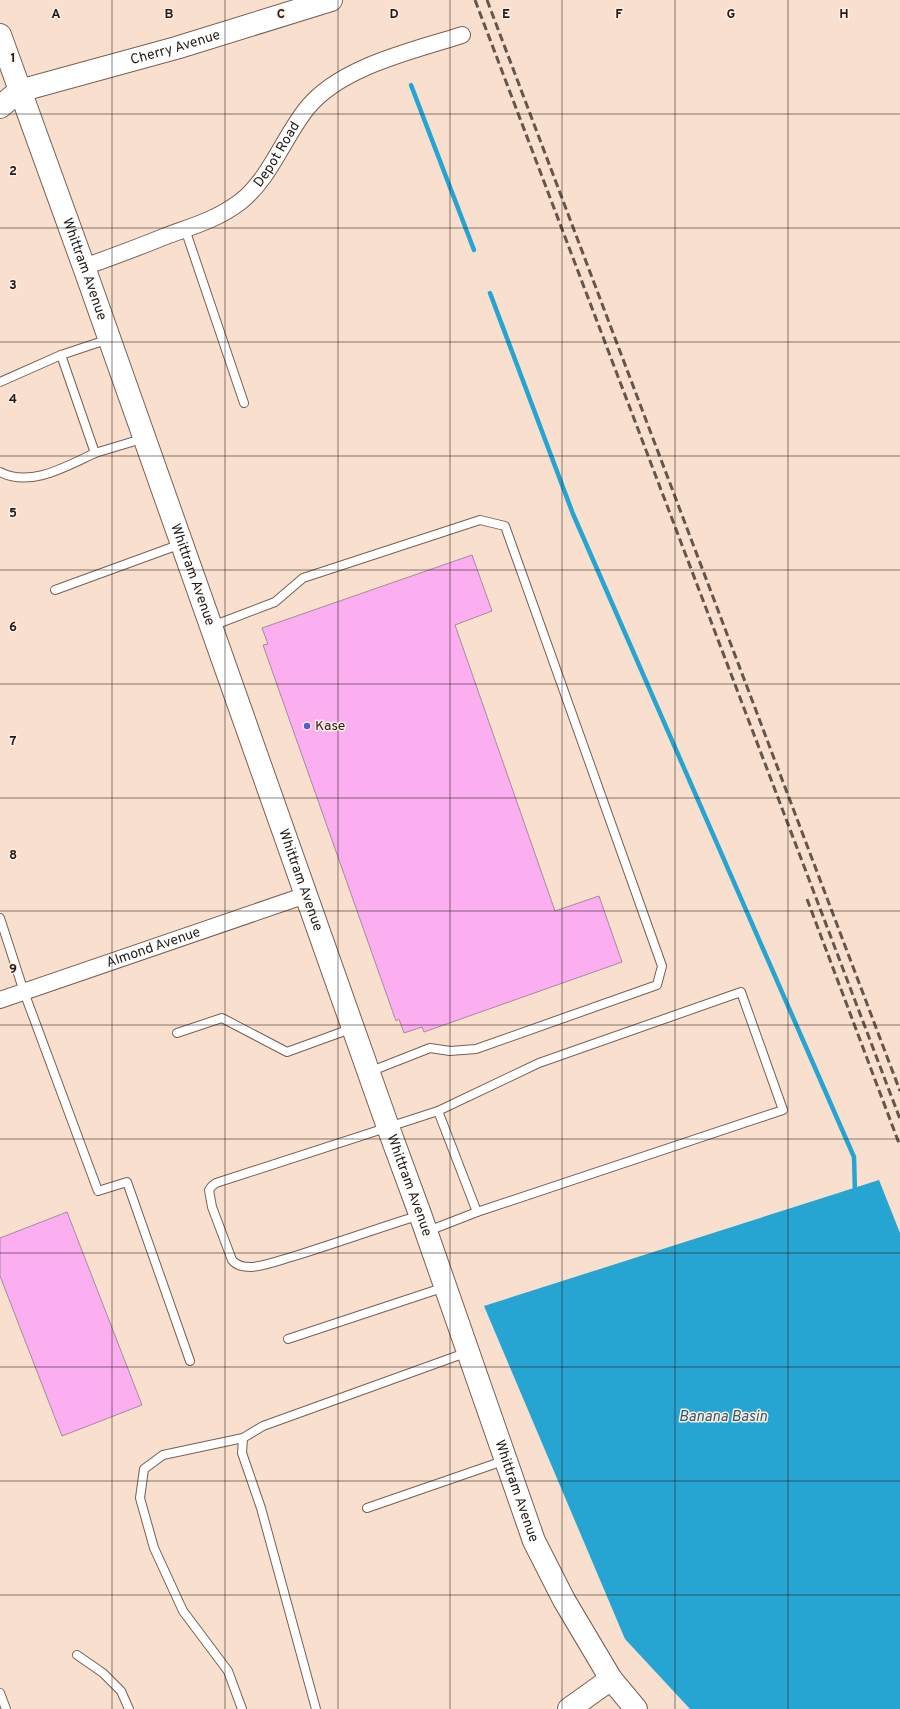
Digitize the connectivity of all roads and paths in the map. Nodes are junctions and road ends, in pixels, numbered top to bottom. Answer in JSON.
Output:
{"nodes":[{"id":1,"x":331,"y":0,"type":"edge"},
{"id":2,"x":0,"y":35,"type":"edge"},
{"id":3,"x":462,"y":35,"type":"dead end"},
{"id":4,"x":10,"y":89,"type":"edge"},
{"id":5,"x":0,"y":107,"type":"edge"},
{"id":6,"x":185,"y":229,"type":"junction"},
{"id":7,"x":84,"y":267,"type":"junction"},
{"id":8,"x":110,"y":339,"type":"junction"},
{"id":9,"x":61,"y":355,"type":"junction"},
{"id":10,"x":0,"y":382,"type":"edge"},
{"id":11,"x":244,"y":403,"type":"dead end"},
{"id":12,"x":145,"y":438,"type":"junction"},
{"id":13,"x":95,"y":453,"type":"junction"},
{"id":14,"x":0,"y":472,"type":"edge"},
{"id":15,"x":182,"y":544,"type":"junction"},
{"id":16,"x":55,"y":590,"type":"dead end"},
{"id":17,"x":211,"y":627,"type":"junction"},
{"id":18,"x":306,"y":895,"type":"junction"},
{"id":19,"x":0,"y":918,"type":"edge"},
{"id":20,"x":24,"y":992,"type":"junction"},
{"id":21,"x":0,"y":1000,"type":"edge"},
{"id":22,"x":353,"y":1028,"type":"junction"},
{"id":23,"x":177,"y":1033,"type":"dead end"},
{"id":24,"x":369,"y":1072,"type":"junction"},
{"id":25,"x":438,"y":1111,"type":"junction"},
{"id":26,"x":388,"y":1127,"type":"junction"},
{"id":27,"x":477,"y":1212,"type":"junction"},
{"id":28,"x":424,"y":1223,"type":"junction"},
{"id":29,"x":446,"y":1286,"type":"junction"},
{"id":30,"x":288,"y":1339,"type":"dead end"},
{"id":31,"x":468,"y":1352,"type":"junction"},
{"id":32,"x":190,"y":1361,"type":"dead end"},
{"id":33,"x":242,"y":1438,"type":"junction"},
{"id":34,"x":506,"y":1460,"type":"junction"},
{"id":35,"x":367,"y":1508,"type":"dead end"},
{"id":36,"x":77,"y":1655,"type":"dead end"},
{"id":37,"x":611,"y":1679,"type":"junction"},
{"id":38,"x":0,"y":1693,"type":"edge"},
{"id":39,"x":6,"y":1709,"type":"edge"},
{"id":40,"x":129,"y":1709,"type":"edge"},
{"id":41,"x":242,"y":1709,"type":"edge"},
{"id":42,"x":316,"y":1709,"type":"edge"},
{"id":43,"x":568,"y":1709,"type":"edge"},
{"id":44,"x":636,"y":1709,"type":"edge"}],
"edges":[{"from":1,"to":4,"type":"street","name":"Cherry Avenue"},
{"from":2,"to":4,"type":"street","name":"Whittram Avenue"},
{"from":3,"to":6,"type":"street","name":"Depot Road"},
{"from":4,"to":5,"type":"street","name":"Cherry Avenue"},
{"from":4,"to":7,"type":"street","name":"Whittram Avenue"},
{"from":6,"to":7,"type":"street","name":"Depot Road"},
{"from":6,"to":11,"type":"lane"},
{"from":7,"to":8,"type":"street","name":"Whittram Avenue"},
{"from":8,"to":9,"type":"lane"},
{"from":8,"to":12,"type":"street","name":"Whittram Avenue"},
{"from":9,"to":10,"type":"lane"},
{"from":9,"to":13,"type":"lane"},
{"from":12,"to":13,"type":"lane"},
{"from":12,"to":15,"type":"street","name":"Whittram Avenue"},
{"from":13,"to":14,"type":"lane"},
{"from":15,"to":16,"type":"lane"},
{"from":15,"to":17,"type":"street","name":"Whittram Avenue"},
{"from":17,"to":18,"type":"street","name":"Whittram Avenue"},
{"from":17,"to":24,"type":"lane"},
{"from":18,"to":20,"type":"street","name":"Almond Avenue"},
{"from":18,"to":22,"type":"street","name":"Whittram Avenue"},
{"from":19,"to":20,"type":"lane"},
{"from":20,"to":21,"type":"street","name":"Almond Avenue"},
{"from":20,"to":32,"type":"lane"},
{"from":22,"to":23,"type":"lane"},
{"from":22,"to":24,"type":"street","name":"Whittram Avenue"},
{"from":24,"to":26,"type":"street","name":"Whittram Avenue"},
{"from":25,"to":26,"type":"lane"},
{"from":25,"to":27,"type":"lane"},
{"from":25,"to":27,"type":"lane"},
{"from":26,"to":28,"type":"street","name":"Whittram Avenue"},
{"from":26,"to":28,"type":"lane"},
{"from":27,"to":28,"type":"lane"},
{"from":28,"to":29,"type":"street","name":"Whittram Avenue"},
{"from":29,"to":30,"type":"lane"},
{"from":29,"to":31,"type":"street","name":"Whittram Avenue"},
{"from":31,"to":33,"type":"lane"},
{"from":31,"to":34,"type":"street","name":"Whittram Avenue"},
{"from":33,"to":41,"type":"lane"},
{"from":33,"to":42,"type":"lane"},
{"from":34,"to":35,"type":"lane"},
{"from":34,"to":37,"type":"street","name":"Whittram Avenue"},
{"from":36,"to":40,"type":"lane"},
{"from":37,"to":43,"type":"street"},
{"from":37,"to":44,"type":"street","name":"Whittram Avenue"},
{"from":38,"to":39,"type":"lane"}]}
